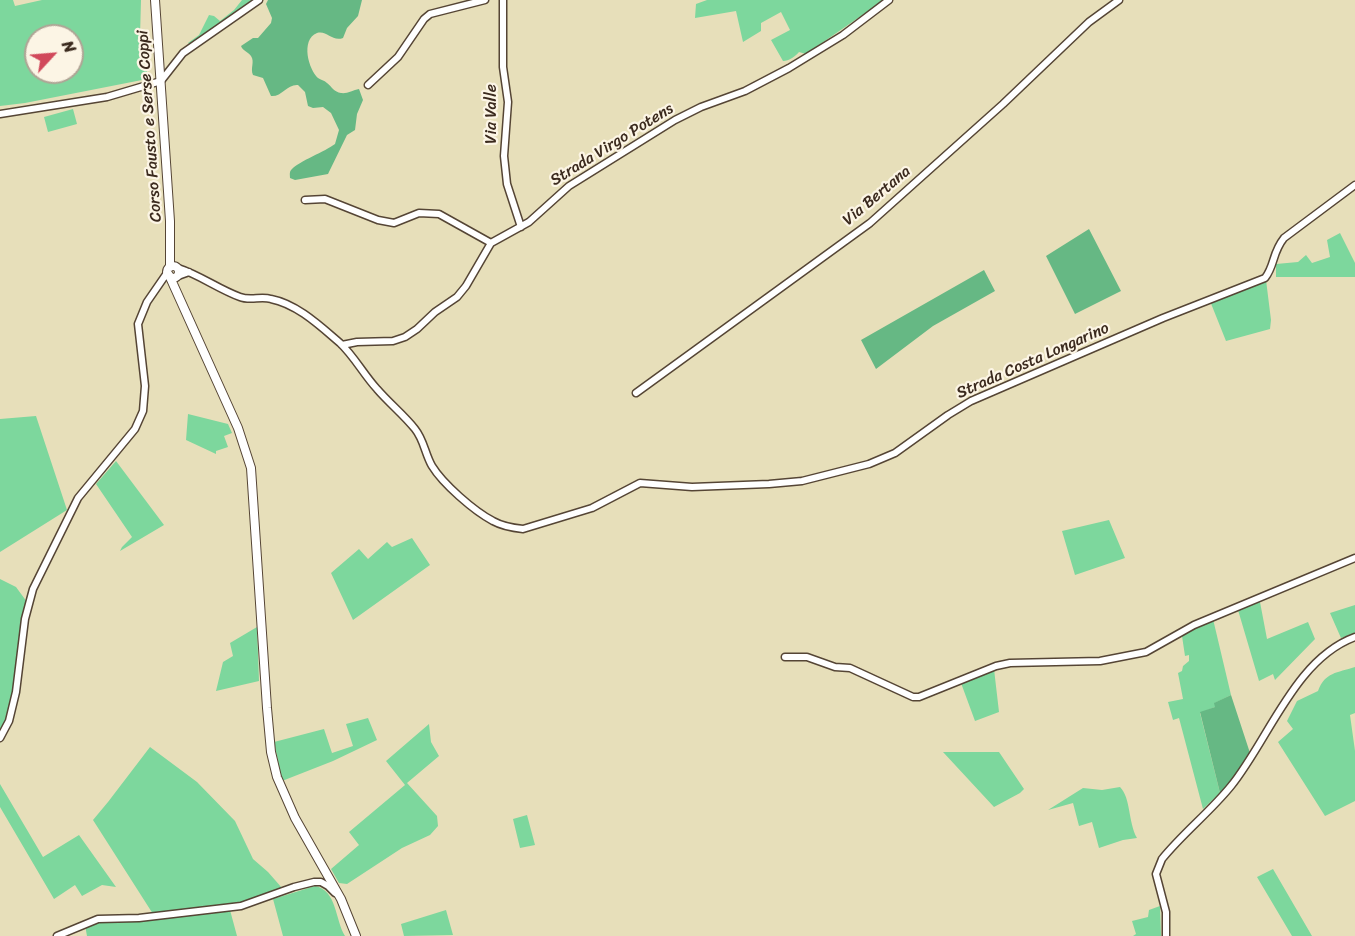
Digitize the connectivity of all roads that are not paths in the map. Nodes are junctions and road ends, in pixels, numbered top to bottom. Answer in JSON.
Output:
{"nodes":[{"id":1,"x":155,"y":0,"type":"edge"},
{"id":2,"x":259,"y":0,"type":"edge"},
{"id":3,"x":485,"y":0,"type":"edge"},
{"id":4,"x":503,"y":0,"type":"edge"},
{"id":5,"x":889,"y":0,"type":"edge"},
{"id":6,"x":1119,"y":0,"type":"edge"},
{"id":7,"x":161,"y":81,"type":"junction"},
{"id":8,"x":368,"y":85,"type":"dead end"},
{"id":9,"x":0,"y":114,"type":"edge"},
{"id":10,"x":1355,"y":185,"type":"edge"},
{"id":11,"x":305,"y":200,"type":"dead end"},
{"id":12,"x":522,"y":227,"type":"junction"},
{"id":13,"x":490,"y":243,"type":"junction"},
{"id":14,"x":174,"y":272,"type":"junction"},
{"id":15,"x":342,"y":345,"type":"junction"},
{"id":16,"x":636,"y":393,"type":"dead end"},
{"id":17,"x":1355,"y":558,"type":"edge"},
{"id":18,"x":1355,"y":637,"type":"edge"},
{"id":19,"x":785,"y":657,"type":"dead end"},
{"id":20,"x":0,"y":738,"type":"edge"},
{"id":21,"x":341,"y":899,"type":"junction"},
{"id":22,"x":57,"y":936,"type":"edge"},
{"id":23,"x":356,"y":936,"type":"edge"},
{"id":24,"x":1166,"y":936,"type":"edge"}],
"edges":[{"from":1,"to":7,"type":"street","name":"Corso Fausto e Serse Coppi"},
{"from":2,"to":7,"type":"street"},
{"from":3,"to":8,"type":"street"},
{"from":4,"to":12,"type":"street","name":"Via Valle"},
{"from":5,"to":12,"type":"street","name":"Strada Virgo Potens"},
{"from":6,"to":16,"type":"street","name":"Via Bertana"},
{"from":7,"to":9,"type":"street"},
{"from":7,"to":14,"type":"street","name":"Corso Fausto e Serse Coppi"},
{"from":10,"to":15,"type":"street","name":"Strada Costa Longarino"},
{"from":11,"to":13,"type":"street"},
{"from":12,"to":13,"type":"street","name":"Strada Virgo Potens"},
{"from":13,"to":15,"type":"street"},
{"from":14,"to":15,"type":"street","name":"Strada Costa Longarino"},
{"from":14,"to":20,"type":"street"},
{"from":14,"to":21,"type":"street","name":"Corso Fausto e Serse Coppi"},
{"from":17,"to":19,"type":"street"},
{"from":18,"to":24,"type":"street"},
{"from":21,"to":22,"type":"street"},
{"from":21,"to":23,"type":"street","name":"Corso Fausto e Serse Coppi"}]}
